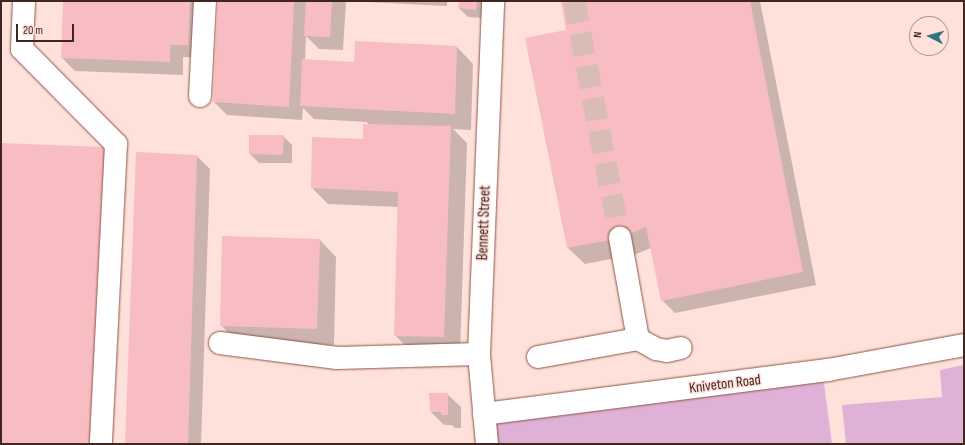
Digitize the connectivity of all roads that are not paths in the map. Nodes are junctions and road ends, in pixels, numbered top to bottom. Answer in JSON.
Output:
{"nodes":[{"id":1,"x":24,"y":1,"type":"edge"},
{"id":2,"x":205,"y":1,"type":"edge"},
{"id":3,"x":493,"y":1,"type":"edge"},
{"id":4,"x":200,"y":96,"type":"dead end"},
{"id":5,"x":620,"y":238,"type":"tunnel mouth"},
{"id":6,"x":638,"y":339,"type":"junction"},
{"id":7,"x":220,"y":343,"type":"dead end"},
{"id":8,"x":964,"y":345,"type":"edge"},
{"id":9,"x":681,"y":348,"type":"dead end"},
{"id":10,"x":479,"y":354,"type":"junction"},
{"id":11,"x":538,"y":357,"type":"dead end"},
{"id":12,"x":484,"y":414,"type":"junction"},
{"id":13,"x":101,"y":444,"type":"edge"},
{"id":14,"x":487,"y":444,"type":"edge"}],
"edges":[{"from":1,"to":13,"type":"street"},
{"from":2,"to":4,"type":"street"},
{"from":3,"to":10,"type":"street","name":"Bennett Street"},
{"from":5,"to":6,"type":"street"},
{"from":6,"to":9,"type":"street"},
{"from":6,"to":11,"type":"street"},
{"from":7,"to":10,"type":"street"},
{"from":8,"to":12,"type":"street","name":"Kniveton Road"},
{"from":10,"to":12,"type":"street","name":"Bennett Street"},
{"from":12,"to":14,"type":"street","name":"Bennett Street"}]}
